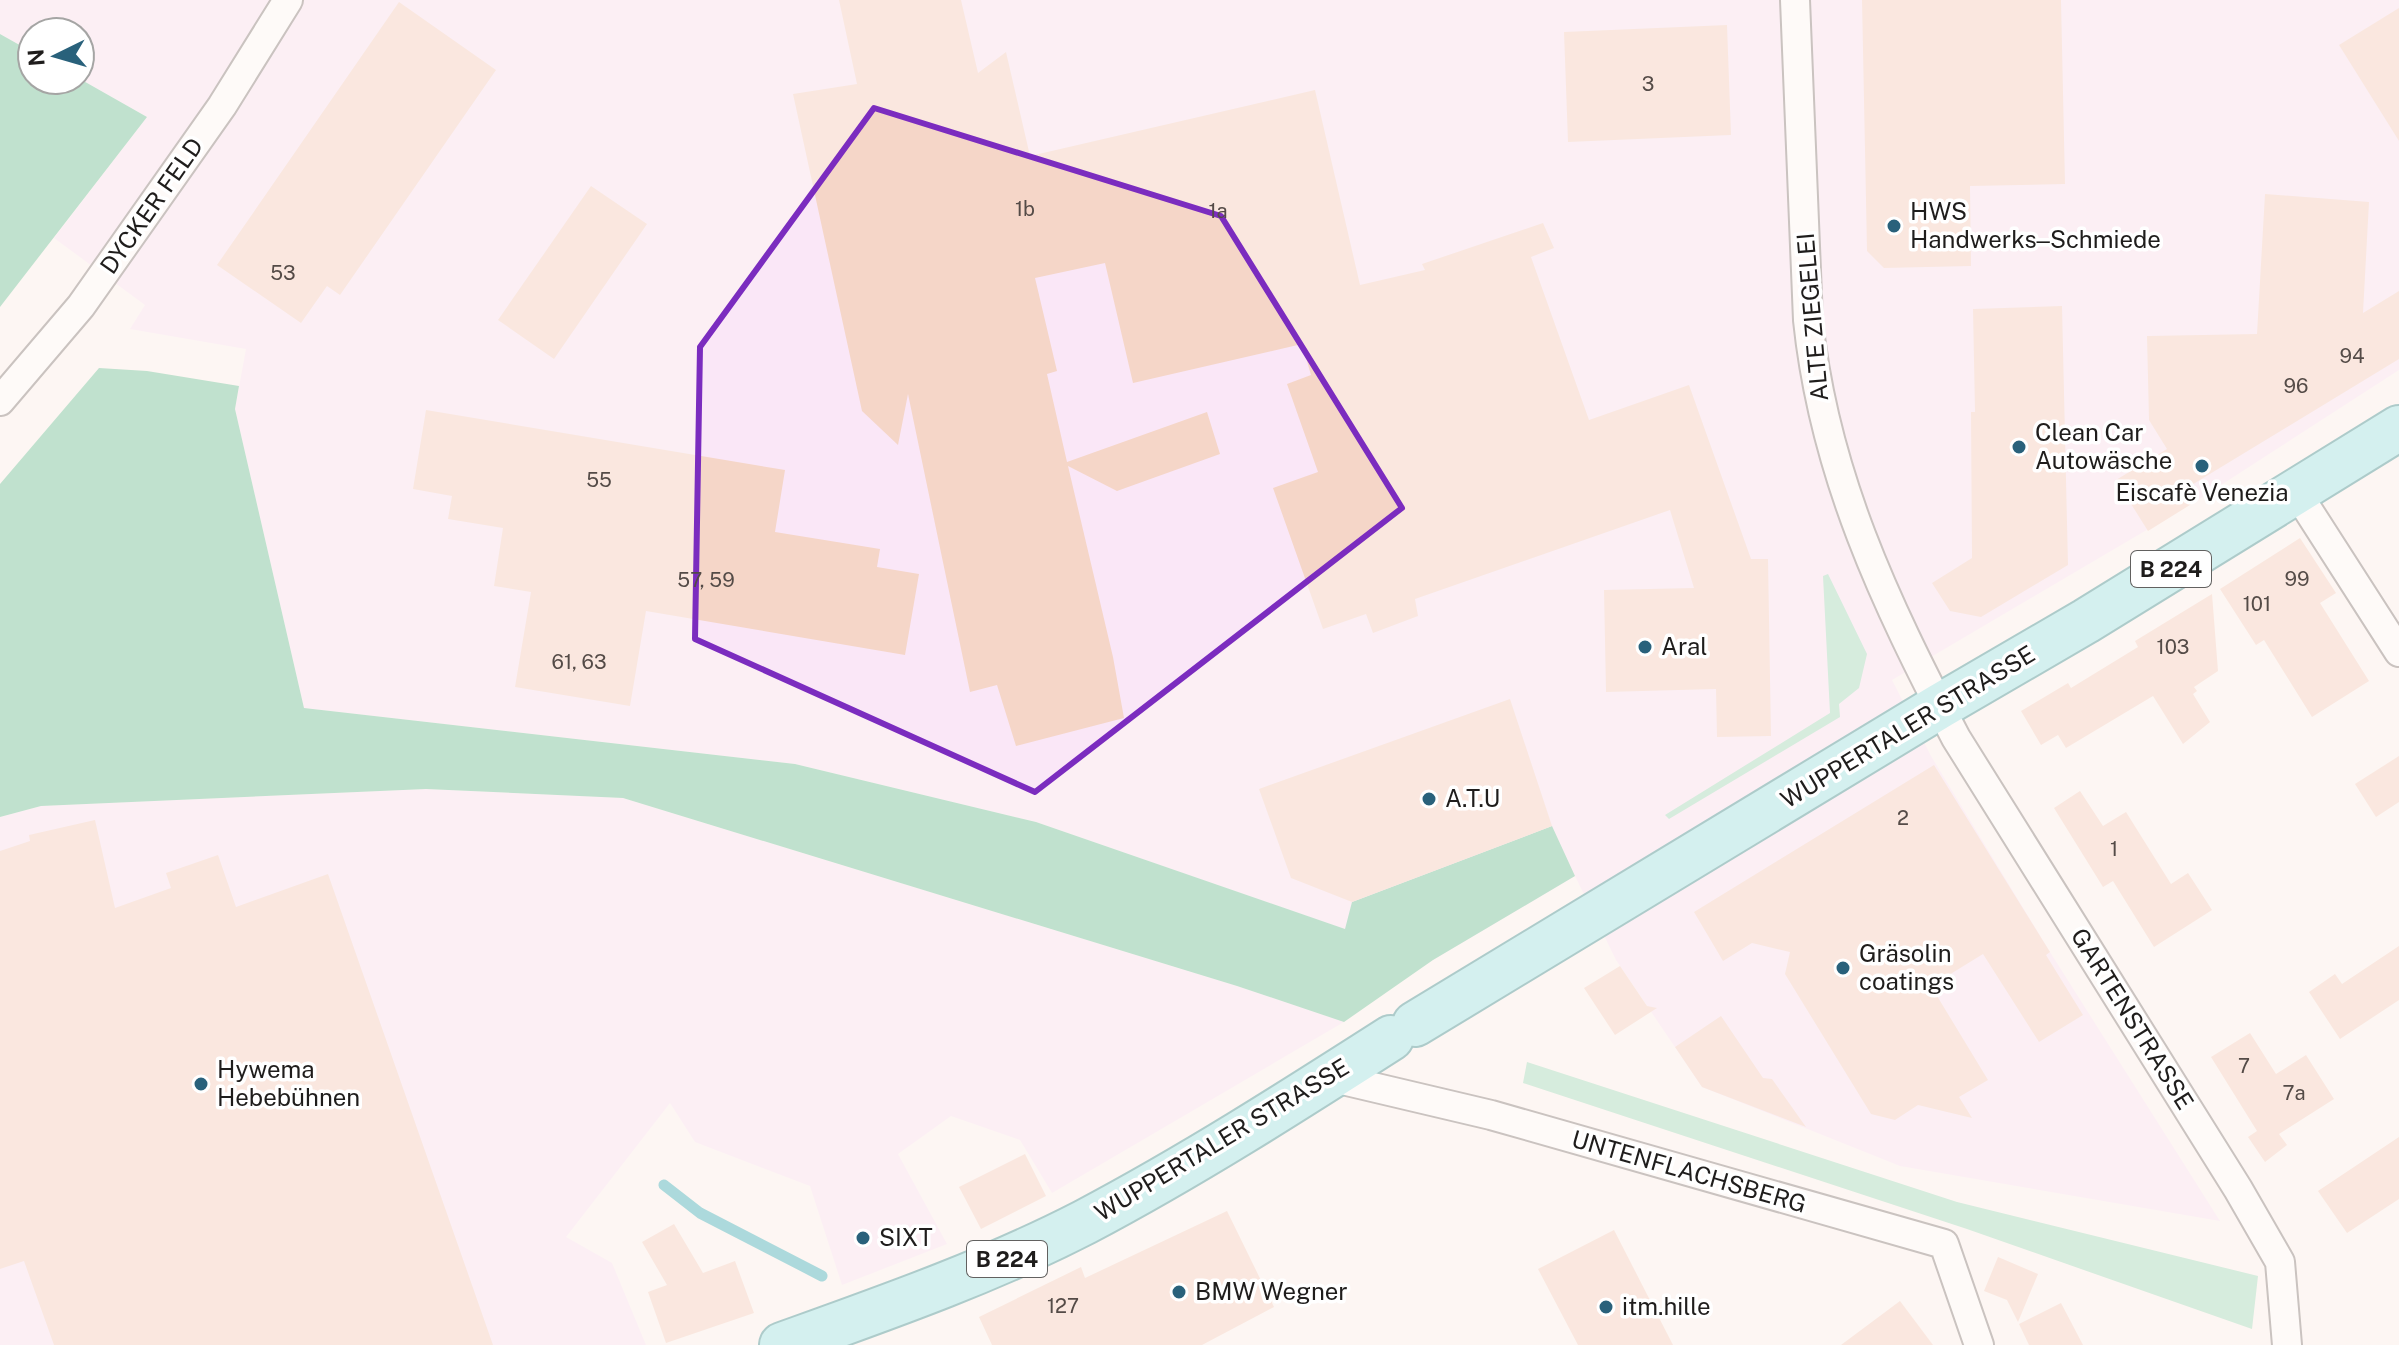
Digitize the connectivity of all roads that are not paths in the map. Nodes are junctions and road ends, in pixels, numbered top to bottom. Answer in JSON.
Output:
{"nodes":[{"id":1,"x":288,"y":0,"type":"edge"},
{"id":2,"x":1795,"y":0,"type":"edge"},
{"id":3,"x":0,"y":401,"type":"edge"},
{"id":4,"x":2399,"y":428,"type":"edge"},
{"id":5,"x":2297,"y":493,"type":"junction"},
{"id":6,"x":2399,"y":652,"type":"edge"},
{"id":7,"x":1940,"y":706,"type":"junction"},
{"id":8,"x":1330,"y":1077,"type":"junction"},
{"id":9,"x":782,"y":1345,"type":"edge"},
{"id":10,"x":1979,"y":1345,"type":"edge"},
{"id":11,"x":2287,"y":1345,"type":"edge"}],
"edges":[{"from":1,"to":3,"type":"street","name":"DYCKER FELD"},
{"from":2,"to":7,"type":"street","name":"ALTE ZIEGELEI"},
{"from":4,"to":5,"type":"main road","name":"WUPPERTALER STRASSE","number":"B 224"},
{"from":5,"to":6,"type":"street"},
{"from":5,"to":7,"type":"main road","name":"WUPPERTALER STRASSE","number":"B 224"},
{"from":7,"to":8,"type":"main road","name":"WUPPERTALER STRASSE","number":"B 224"},
{"from":7,"to":11,"type":"street","name":"GARTENSTRASSE"},
{"from":8,"to":9,"type":"main road","name":"WUPPERTALER STRASSE","number":"B 224"},
{"from":8,"to":10,"type":"street","name":"UNTENFLACHSBERG"}]}
